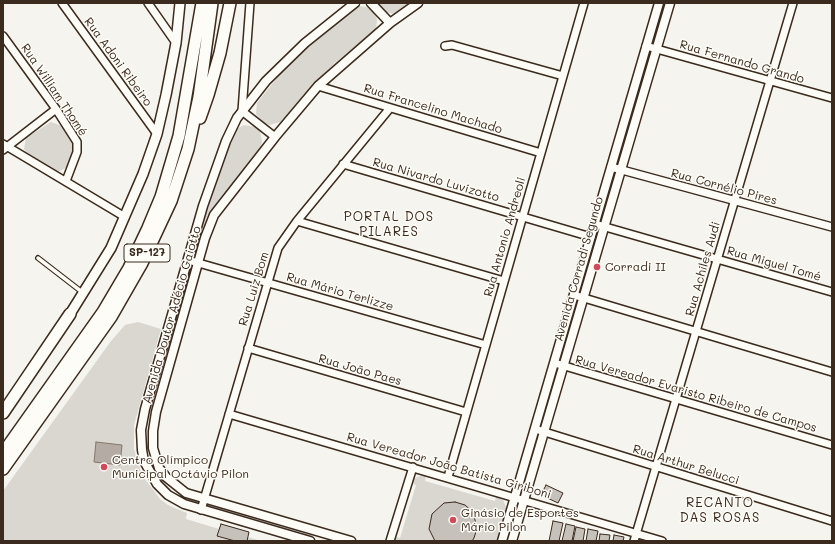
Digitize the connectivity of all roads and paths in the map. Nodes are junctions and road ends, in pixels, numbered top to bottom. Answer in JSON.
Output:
{"nodes":[{"id":1,"x":62,"y":3,"type":"edge"},
{"id":2,"x":148,"y":3,"type":"edge"},
{"id":3,"x":180,"y":3,"type":"edge"},
{"id":4,"x":202,"y":3,"type":"edge"},
{"id":5,"x":212,"y":3,"type":"edge"},
{"id":6,"x":230,"y":3,"type":"edge"},
{"id":7,"x":250,"y":3,"type":"edge"},
{"id":8,"x":355,"y":3,"type":"edge"},
{"id":9,"x":371,"y":3,"type":"edge"},
{"id":10,"x":418,"y":3,"type":"edge"},
{"id":11,"x":584,"y":3,"type":"edge"},
{"id":12,"x":659,"y":3,"type":"edge"},
{"id":13,"x":670,"y":3,"type":"edge"},
{"id":14,"x":793,"y":3,"type":"edge"},
{"id":15,"x":390,"y":23,"type":"junction"},
{"id":16,"x":3,"y":36,"type":"edge"},
{"id":17,"x":176,"y":43,"type":"junction"},
{"id":18,"x":445,"y":46,"type":"dead end"},
{"id":19,"x":646,"y":46,"type":"junction"},
{"id":20,"x":656,"y":49,"type":"junction"},
{"id":21,"x":563,"y":76,"type":"junction"},
{"id":22,"x":770,"y":81,"type":"junction"},
{"id":23,"x":318,"y":86,"type":"junction"},
{"id":24,"x":832,"y":98,"type":"edge"},
{"id":25,"x":390,"y":108,"type":"junction"},
{"id":26,"x":56,"y":110,"type":"junction"},
{"id":27,"x":242,"y":111,"type":"junction"},
{"id":28,"x":157,"y":134,"type":"junction"},
{"id":29,"x":275,"y":137,"type":"junction"},
{"id":30,"x":4,"y":147,"type":"edge"},
{"id":31,"x":188,"y":149,"type":"junction"},
{"id":32,"x":541,"y":153,"type":"junction"},
{"id":33,"x":343,"y":164,"type":"junction"},
{"id":34,"x":611,"y":167,"type":"junction"},
{"id":35,"x":621,"y":170,"type":"junction"},
{"id":36,"x":66,"y":181,"type":"junction"},
{"id":37,"x":734,"y":201,"type":"junction"},
{"id":38,"x":125,"y":217,"type":"junction"},
{"id":39,"x":523,"y":217,"type":"junction"},
{"id":40,"x":297,"y":221,"type":"junction"},
{"id":41,"x":594,"y":224,"type":"junction"},
{"id":42,"x":604,"y":227,"type":"junction"},
{"id":43,"x":832,"y":227,"type":"edge"},
{"id":44,"x":591,"y":237,"type":"junction"},
{"id":45,"x":38,"y":258,"type":"dead end"},
{"id":46,"x":717,"y":259,"type":"junction"},
{"id":47,"x":188,"y":260,"type":"junction"},
{"id":48,"x":198,"y":263,"type":"junction"},
{"id":49,"x":504,"y":281,"type":"junction"},
{"id":50,"x":267,"y":283,"type":"junction"},
{"id":51,"x":832,"y":292,"type":"edge"},
{"id":52,"x":85,"y":294,"type":"junction"},
{"id":53,"x":574,"y":295,"type":"junction"},
{"id":54,"x":584,"y":298,"type":"junction"},
{"id":55,"x":70,"y":314,"type":"joint"},
{"id":56,"x":696,"y":332,"type":"junction"},
{"id":57,"x":486,"y":345,"type":"junction"},
{"id":58,"x":248,"y":348,"type":"junction"},
{"id":59,"x":554,"y":363,"type":"junction"},
{"id":60,"x":564,"y":366,"type":"junction"},
{"id":61,"x":832,"y":372,"type":"edge"},
{"id":62,"x":676,"y":399,"type":"junction"},
{"id":63,"x":466,"y":412,"type":"junction"},
{"id":64,"x":3,"y":413,"type":"edge"},
{"id":65,"x":229,"y":414,"type":"junction"},
{"id":66,"x":535,"y":430,"type":"junction"},
{"id":67,"x":544,"y":432,"type":"junction"},
{"id":68,"x":832,"y":445,"type":"edge"},
{"id":69,"x":3,"y":453,"type":"edge"},
{"id":70,"x":413,"y":467,"type":"junction"},
{"id":71,"x":656,"y":467,"type":"junction"},
{"id":72,"x":3,"y":469,"type":"edge"},
{"id":73,"x":448,"y":477,"type":"junction"},
{"id":74,"x":515,"y":497,"type":"junction"},
{"id":75,"x":204,"y":499,"type":"junction"},
{"id":76,"x":524,"y":500,"type":"junction"},
{"id":77,"x":201,"y":510,"type":"junction"},
{"id":78,"x":832,"y":521,"type":"edge"},
{"id":79,"x":636,"y":533,"type":"junction"},
{"id":80,"x":310,"y":541,"type":"edge"},
{"id":81,"x":351,"y":541,"type":"edge"},
{"id":82,"x":390,"y":541,"type":"edge"},
{"id":83,"x":502,"y":541,"type":"edge"},
{"id":84,"x":512,"y":541,"type":"edge"},
{"id":85,"x":634,"y":541,"type":"edge"},
{"id":86,"x":662,"y":541,"type":"edge"}],
"edges":[{"from":1,"to":28,"type":"street","name":"Rua Adoni Ribeiro"},
{"from":2,"to":17,"type":"street"},
{"from":3,"to":17,"type":"main road"},
{"from":4,"to":69,"type":"highway","number":"SP-127"},
{"from":5,"to":31,"type":"highway","number":"SP-127"},
{"from":6,"to":31,"type":"highway"},
{"from":7,"to":27,"type":"street"},
{"from":8,"to":27,"type":"street","name":"Avenida Doutor Adécio Gaiotto"},
{"from":9,"to":15,"type":"street"},
{"from":10,"to":15,"type":"street","name":"Avenida Doutor Adécio Gaiotto"},
{"from":11,"to":21,"type":"street","name":"Rua Antonio Andreoli"},
{"from":12,"to":19,"type":"street","name":"Avenida Corradi Segundo"},
{"from":13,"to":20,"type":"street","name":"Avenida Corradi Segundo"},
{"from":14,"to":22,"type":"street","name":"Rua Achiles Audi"},
{"from":15,"to":23,"type":"street","name":"Avenida Doutor Adécio Gaiotto"},
{"from":16,"to":26,"type":"street","name":"Rua William Thomé"},
{"from":17,"to":28,"type":"main road"},
{"from":18,"to":21,"type":"street"},
{"from":19,"to":20,"type":"street","name":"Rua Fernando Grando"},
{"from":19,"to":34,"type":"street","name":"Avenida Corradi Segundo"},
{"from":20,"to":22,"type":"street","name":"Rua Fernando Grando"},
{"from":20,"to":35,"type":"street","name":"Avenida Corradi Segundo"},
{"from":21,"to":32,"type":"street","name":"Rua Antonio Andreoli"},
{"from":22,"to":24,"type":"street","name":"Rua Fernando Grando"},
{"from":22,"to":37,"type":"street","name":"Rua Achiles Audi"},
{"from":23,"to":25,"type":"street","name":"Rua Francelino Machado"},
{"from":23,"to":29,"type":"street","name":"Avenida Doutor Adécio Gaiotto"},
{"from":25,"to":32,"type":"street","name":"Rua Francelino Machado"},
{"from":25,"to":33,"type":"street","name":"Rua Luiz Bom"},
{"from":26,"to":30,"type":"street"},
{"from":26,"to":36,"type":"street","name":"Rua William Thomé"},
{"from":27,"to":29,"type":"street"},
{"from":27,"to":47,"type":"street","name":"Avenida Doutor Adécio Gaiotto"},
{"from":28,"to":38,"type":"main road"},
{"from":29,"to":48,"type":"street","name":"Avenida Doutor Adécio Gaiotto"},
{"from":30,"to":36,"type":"street"},
{"from":31,"to":72,"type":"highway","number":"SP-127"},
{"from":32,"to":39,"type":"street","name":"Rua Antonio Andreoli"},
{"from":33,"to":39,"type":"street","name":"Rua Nivardo Luvizotto"},
{"from":33,"to":40,"type":"street","name":"Rua Luiz Bom"},
{"from":34,"to":35,"type":"street","name":"Rua Cornélio Pires"},
{"from":34,"to":41,"type":"street","name":"Avenida Corradi Segundo"},
{"from":35,"to":37,"type":"street","name":"Rua Cornélio Pires"},
{"from":35,"to":42,"type":"street","name":"Avenida Corradi Segundo"},
{"from":36,"to":38,"type":"street"},
{"from":37,"to":43,"type":"street","name":"Rua Cornélio Pires"},
{"from":37,"to":46,"type":"street","name":"Rua Achiles Audi"},
{"from":38,"to":52,"type":"main road"},
{"from":39,"to":44,"type":"street","name":"Rua Nivardo Luvizotto"},
{"from":39,"to":49,"type":"street","name":"Rua Antonio Andreoli"},
{"from":40,"to":49,"type":"street"},
{"from":40,"to":50,"type":"street","name":"Rua Luiz Bom"},
{"from":41,"to":42,"type":"street","name":"Rua Miguel Tomé"},
{"from":41,"to":44,"type":"street","name":"Avenida Corradi Segundo"},
{"from":42,"to":46,"type":"street","name":"Rua Miguel Tomé"},
{"from":42,"to":54,"type":"street","name":"Avenida Corradi Segundo"},
{"from":44,"to":53,"type":"street","name":"Avenida Corradi Segundo"},
{"from":45,"to":52,"type":"lane"},
{"from":46,"to":51,"type":"street","name":"Rua Miguel Tomé"},
{"from":46,"to":56,"type":"street","name":"Rua Achiles Audi"},
{"from":47,"to":48,"type":"street","name":"Rua Mário Terlizze"},
{"from":47,"to":77,"type":"street","name":"Avenida Doutor Adécio Gaiotto"},
{"from":48,"to":50,"type":"street","name":"Rua Mário Terlizze"},
{"from":48,"to":75,"type":"street","name":"Avenida Doutor Adécio Gaiotto"},
{"from":49,"to":57,"type":"street","name":"Rua Antonio Andreoli"},
{"from":50,"to":57,"type":"street","name":"Rua Mário Terlizze"},
{"from":50,"to":58,"type":"street","name":"Rua Luiz Bom"},
{"from":52,"to":55,"type":"main road"},
{"from":53,"to":54,"type":"street"},
{"from":53,"to":59,"type":"street","name":"Avenida Corradi Segundo"},
{"from":54,"to":56,"type":"street"},
{"from":54,"to":60,"type":"street","name":"Avenida Corradi Segundo"},
{"from":55,"to":64,"type":"highway"},
{"from":56,"to":61,"type":"street"},
{"from":56,"to":62,"type":"street","name":"Rua Achiles Audi"},
{"from":57,"to":63,"type":"street","name":"Rua Antonio Andreoli"},
{"from":58,"to":63,"type":"street","name":"Rua João Paes"},
{"from":58,"to":65,"type":"street","name":"Rua Luiz Bom"},
{"from":59,"to":60,"type":"street","name":"Rua Vereador Evaristo Ribeiro de Campos"},
{"from":59,"to":66,"type":"street","name":"Avenida Corradi Segundo"},
{"from":60,"to":62,"type":"street","name":"Rua Vereador Evaristo Ribeiro de Campos"},
{"from":60,"to":67,"type":"street","name":"Avenida Corradi Segundo"},
{"from":62,"to":68,"type":"street","name":"Rua Vereador Evaristo Ribeiro de Campos"},
{"from":62,"to":71,"type":"street","name":"Rua Achiles Audi"},
{"from":63,"to":73,"type":"street","name":"Rua Antonio Andreoli"},
{"from":65,"to":70,"type":"street","name":"Rua Vereador João Batista Giriboni"},
{"from":65,"to":75,"type":"street","name":"Rua Luiz Bom"},
{"from":66,"to":67,"type":"street","name":"Rua Arthur Belucci"},
{"from":66,"to":74,"type":"street","name":"Avenida Corradi Segundo"},
{"from":67,"to":71,"type":"street","name":"Rua Arthur Belucci"},
{"from":67,"to":76,"type":"street","name":"Avenida Corradi Segundo"},
{"from":70,"to":73,"type":"street","name":"Rua Vereador João Batista Giriboni"},
{"from":70,"to":82,"type":"street"},
{"from":71,"to":78,"type":"street","name":"Rua Arthur Belucci"},
{"from":71,"to":79,"type":"street","name":"Rua Achiles Audi"},
{"from":73,"to":74,"type":"street","name":"Rua Vereador João Batista Giriboni"},
{"from":74,"to":76,"type":"street","name":"Rua Vereador João Batista Giriboni"},
{"from":74,"to":83,"type":"street","name":"Avenida Corradi Segundo"},
{"from":75,"to":77,"type":"street","name":"Rua Luiz Bom"},
{"from":75,"to":81,"type":"street","name":"Avenida Doutor Adécio Gaiotto"},
{"from":76,"to":79,"type":"street","name":"Rua Vereador João Batista Giriboni"},
{"from":76,"to":84,"type":"street","name":"Avenida Corradi Segundo"},
{"from":77,"to":80,"type":"street","name":"Avenida Doutor Adécio Gaiotto"},
{"from":79,"to":85,"type":"street","name":"Rua Achiles Audi"},
{"from":79,"to":86,"type":"street","name":"Rua Vereador João Batista Giriboni"}]}
